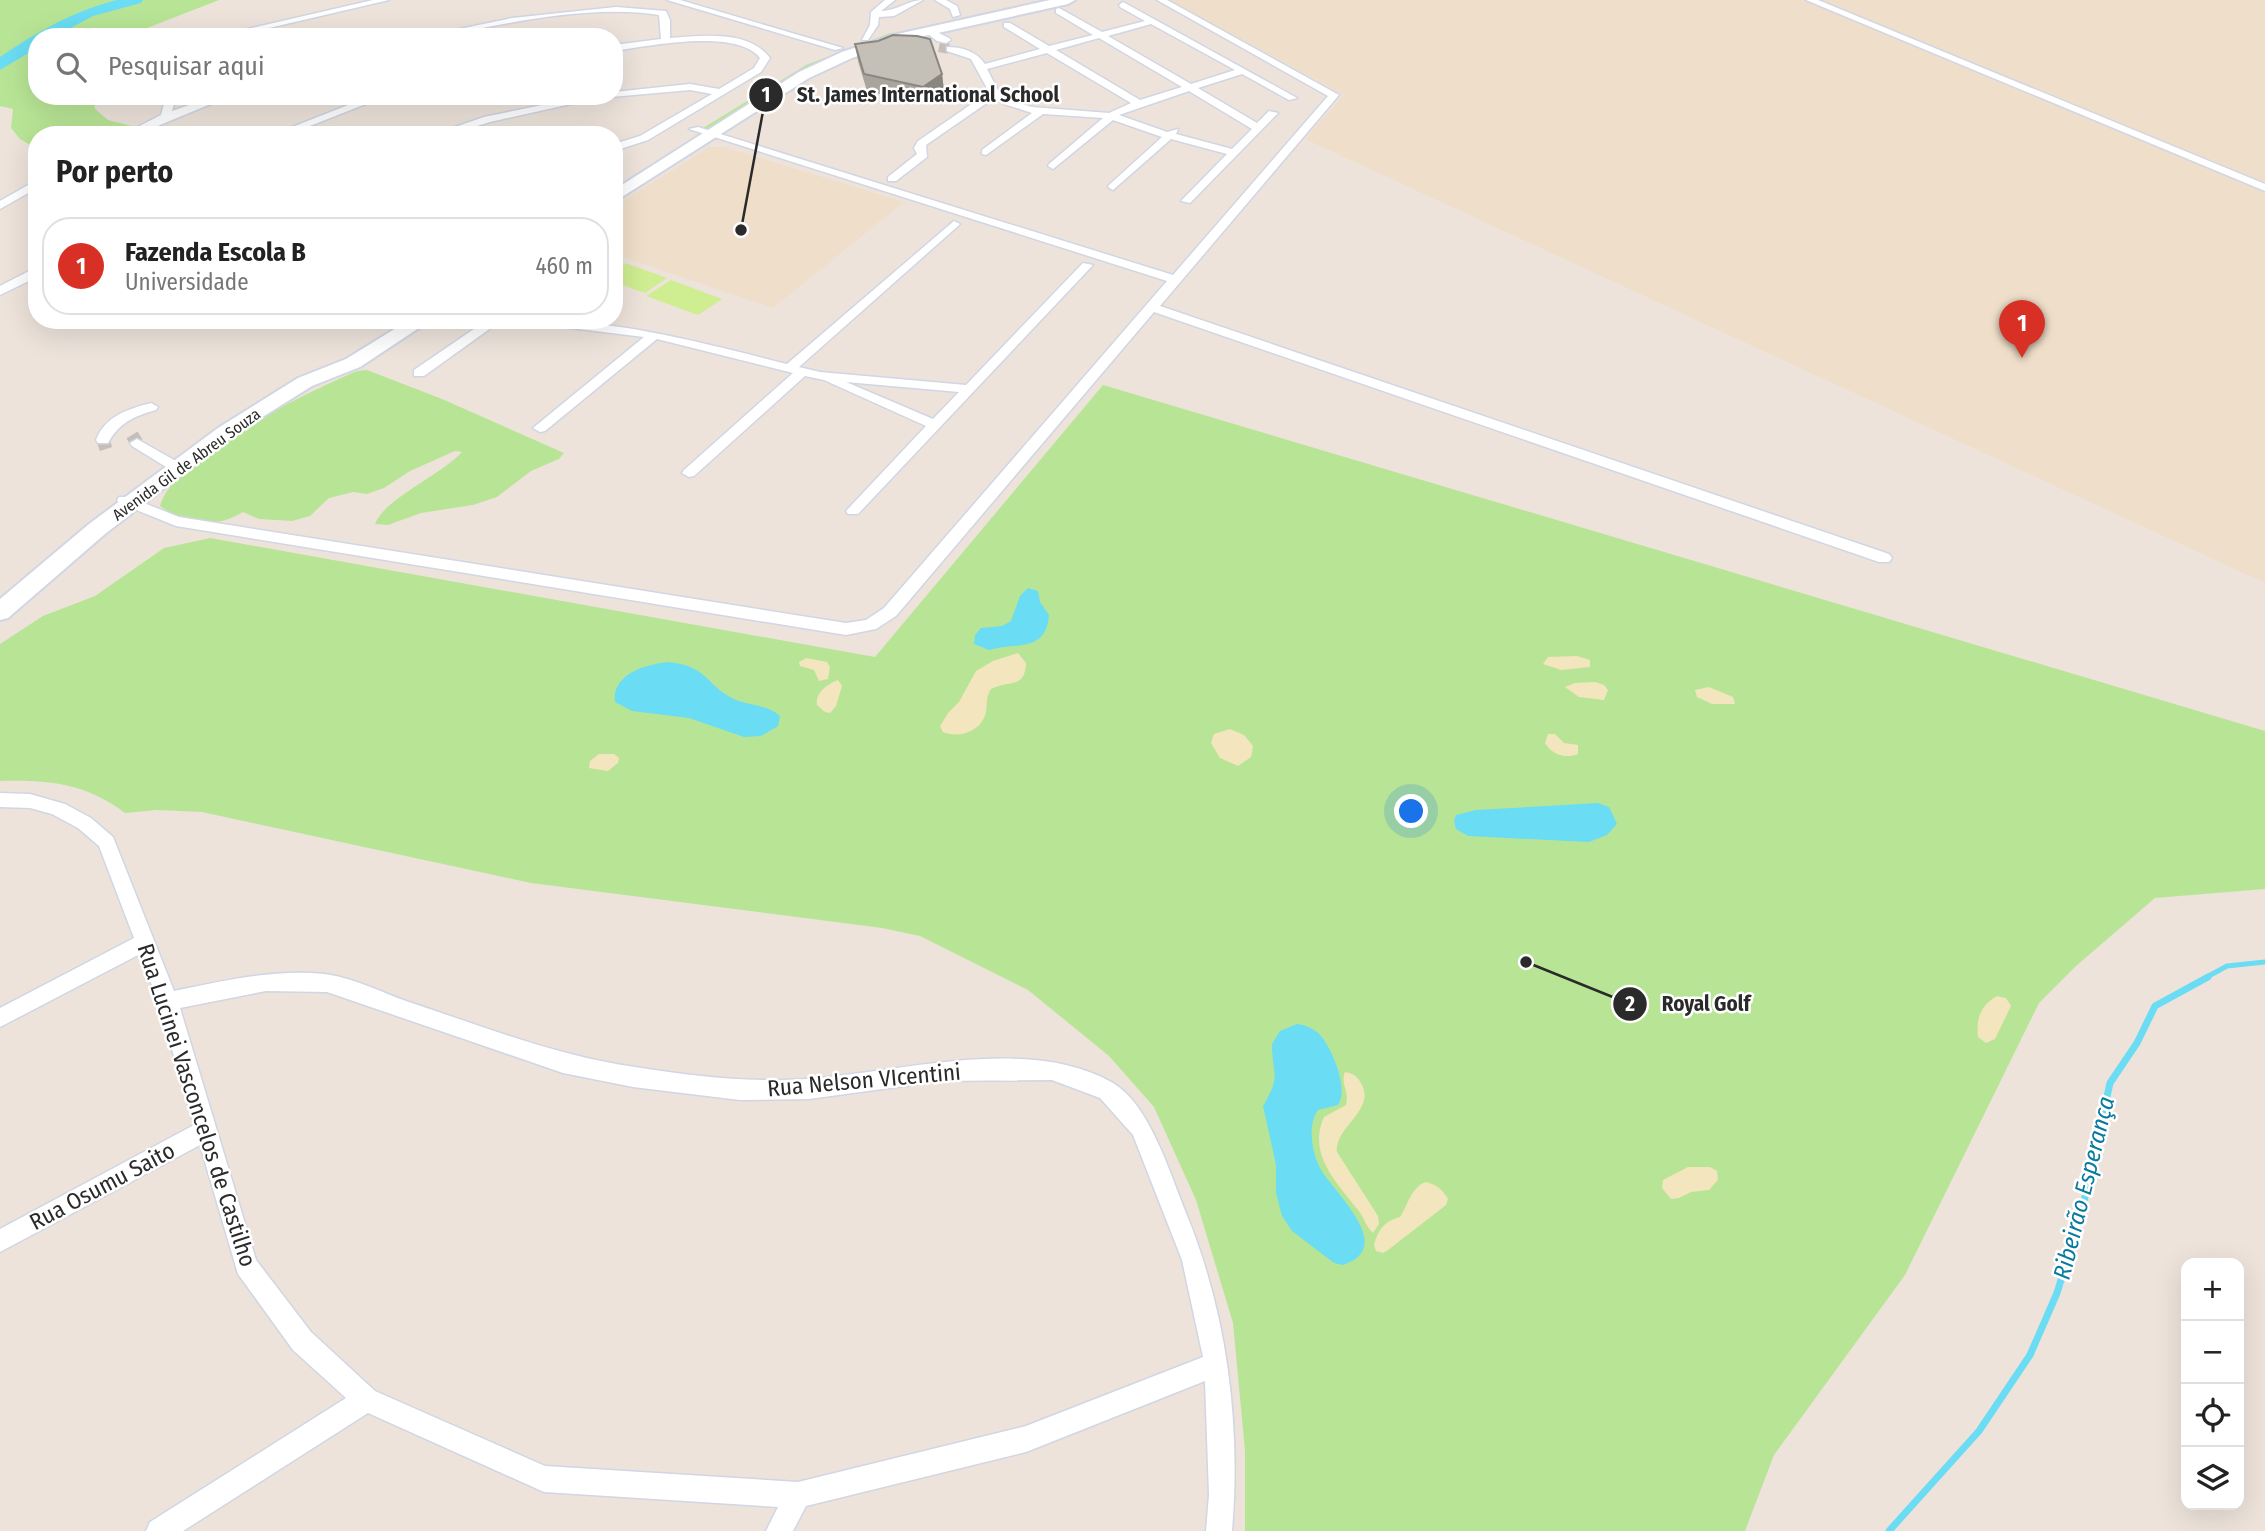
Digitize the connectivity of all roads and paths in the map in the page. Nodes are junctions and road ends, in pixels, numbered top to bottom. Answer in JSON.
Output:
{"nodes":[{"id":1,"x":385,"y":0,"type":"edge"},
{"id":2,"x":671,"y":0,"type":"edge"},
{"id":3,"x":891,"y":0,"type":"edge"},
{"id":4,"x":919,"y":0,"type":"edge"},
{"id":5,"x":939,"y":0,"type":"edge"},
{"id":6,"x":1028,"y":0,"type":"edge"},
{"id":7,"x":1161,"y":0,"type":"edge"},
{"id":8,"x":1810,"y":0,"type":"edge"},
{"id":9,"x":590,"y":4,"type":"edge"},
{"id":10,"x":1064,"y":5,"type":"edge"},
{"id":11,"x":1123,"y":5,"type":"dead end"},
{"id":12,"x":874,"y":15,"type":"junction"},
{"id":13,"x":956,"y":15,"type":"junction"},
{"id":14,"x":895,"y":21,"type":"junction"},
{"id":15,"x":1153,"y":22,"type":"junction"},
{"id":16,"x":1007,"y":25,"type":"dead end"},
{"id":17,"x":259,"y":28,"type":"edge"},
{"id":18,"x":470,"y":28,"type":"edge"},
{"id":19,"x":1102,"y":36,"type":"junction"},
{"id":20,"x":871,"y":41,"type":"junction"},
{"id":21,"x":665,"y":42,"type":"junction"},
{"id":22,"x":942,"y":42,"type":"junction"},
{"id":23,"x":915,"y":44,"type":"edge"},
{"id":24,"x":623,"y":47,"type":"edge"},
{"id":25,"x":838,"y":48,"type":"junction"},
{"id":26,"x":1048,"y":50,"type":"junction"},
{"id":27,"x":989,"y":66,"type":"junction"},
{"id":28,"x":1243,"y":71,"type":"junction"},
{"id":29,"x":1191,"y":88,"type":"junction"},
{"id":30,"x":720,"y":92,"type":"junction"},
{"id":31,"x":993,"y":93,"type":"junction"},
{"id":32,"x":623,"y":94,"type":"edge"},
{"id":33,"x":1292,"y":97,"type":"dead end"},
{"id":34,"x":1139,"y":104,"type":"junction"},
{"id":35,"x":169,"y":105,"type":"edge"},
{"id":36,"x":199,"y":105,"type":"edge"},
{"id":37,"x":357,"y":105,"type":"edge"},
{"id":38,"x":557,"y":105,"type":"edge"},
{"id":39,"x":1041,"y":111,"type":"junction"},
{"id":40,"x":1115,"y":113,"type":"junction"},
{"id":41,"x":1273,"y":113,"type":"dead end"},
{"id":42,"x":166,"y":117,"type":"junction"},
{"id":43,"x":146,"y":126,"type":"edge"},
{"id":44,"x":301,"y":126,"type":"edge"},
{"id":45,"x":466,"y":126,"type":"edge"},
{"id":46,"x":1258,"y":128,"type":"junction"},
{"id":47,"x":1171,"y":133,"type":"junction"},
{"id":48,"x":700,"y":134,"type":"junction"},
{"id":49,"x":623,"y":145,"type":"edge"},
{"id":50,"x":1235,"y":151,"type":"junction"},
{"id":51,"x":986,"y":152,"type":"dead end"},
{"id":52,"x":1053,"y":166,"type":"dead end"},
{"id":53,"x":623,"y":175,"type":"edge"},
{"id":54,"x":892,"y":179,"type":"dead end"},
{"id":55,"x":1113,"y":187,"type":"dead end"},
{"id":56,"x":2265,"y":188,"type":"edge"},
{"id":57,"x":28,"y":189,"type":"edge"},
{"id":58,"x":623,"y":190,"type":"edge"},
{"id":59,"x":1186,"y":201,"type":"dead end"},
{"id":60,"x":0,"y":206,"type":"edge"},
{"id":61,"x":954,"y":224,"type":"dead end"},
{"id":62,"x":1087,"y":265,"type":"dead end"},
{"id":63,"x":28,"y":277,"type":"edge"},
{"id":64,"x":1175,"y":280,"type":"junction"},
{"id":65,"x":0,"y":291,"type":"edge"},
{"id":66,"x":1152,"y":307,"type":"junction"},
{"id":67,"x":376,"y":329,"type":"edge"},
{"id":68,"x":379,"y":329,"type":"edge"},
{"id":69,"x":407,"y":329,"type":"edge"},
{"id":70,"x":483,"y":329,"type":"edge"},
{"id":71,"x":608,"y":329,"type":"edge"},
{"id":72,"x":654,"y":335,"type":"junction"},
{"id":73,"x":372,"y":351,"type":"junction"},
{"id":74,"x":795,"y":371,"type":"junction"},
{"id":75,"x":419,"y":373,"type":"dead end"},
{"id":76,"x":820,"y":376,"type":"junction"},
{"id":77,"x":971,"y":389,"type":"junction"},
{"id":78,"x":151,"y":407,"type":"dead end"},
{"id":79,"x":935,"y":425,"type":"junction"},
{"id":80,"x":540,"y":428,"type":"dead end"},
{"id":81,"x":103,"y":440,"type":"dead end"},
{"id":82,"x":137,"y":443,"type":"tunnel mouth"},
{"id":83,"x":172,"y":465,"type":"junction"},
{"id":84,"x":689,"y":473,"type":"dead end"},
{"id":85,"x":127,"y":502,"type":"junction"},
{"id":86,"x":853,"y":512,"type":"dead end"},
{"id":87,"x":1884,"y":558,"type":"dead end"},
{"id":88,"x":0,"y":612,"type":"edge"},
{"id":89,"x":0,"y":800,"type":"edge"},
{"id":90,"x":144,"y":942,"type":"junction"},
{"id":91,"x":168,"y":1001,"type":"junction"},
{"id":92,"x":0,"y":1018,"type":"edge"},
{"id":93,"x":205,"y":1131,"type":"junction"},
{"id":94,"x":0,"y":1241,"type":"edge"},
{"id":95,"x":1217,"y":1364,"type":"junction"},
{"id":96,"x":366,"y":1400,"type":"junction"},
{"id":97,"x":798,"y":1495,"type":"junction"},
{"id":98,"x":159,"y":1531,"type":"edge"},
{"id":99,"x":779,"y":1531,"type":"edge"},
{"id":100,"x":1219,"y":1531,"type":"edge"}],
"edges":[{"from":1,"to":17,"type":"street"},
{"from":2,"to":25,"type":"street"},
{"from":3,"to":12,"type":"street"},
{"from":4,"to":14,"type":"street"},
{"from":5,"to":13,"type":"street"},
{"from":6,"to":13,"type":"street"},
{"from":7,"to":64,"type":"street"},
{"from":8,"to":56,"type":"street"},
{"from":9,"to":18,"type":"street"},
{"from":9,"to":21,"type":"street"},
{"from":10,"to":19,"type":"street"},
{"from":10,"to":22,"type":"street"},
{"from":11,"to":15,"type":"street"},
{"from":12,"to":14,"type":"street"},
{"from":12,"to":20,"type":"street"},
{"from":13,"to":14,"type":"street"},
{"from":14,"to":20,"type":"street"},
{"from":15,"to":19,"type":"street"},
{"from":15,"to":28,"type":"street"},
{"from":16,"to":26,"type":"street"},
{"from":19,"to":26,"type":"street"},
{"from":19,"to":29,"type":"street"},
{"from":20,"to":22,"type":"street"},
{"from":20,"to":23,"type":"street"},
{"from":20,"to":25,"type":"street"},
{"from":20,"to":48,"type":"street"},
{"from":21,"to":24,"type":"street"},
{"from":21,"to":30,"type":"street"},
{"from":22,"to":27,"type":"street"},
{"from":25,"to":48,"type":"street"},
{"from":26,"to":27,"type":"street"},
{"from":26,"to":34,"type":"street"},
{"from":27,"to":31,"type":"street"},
{"from":27,"to":40,"type":"street"},
{"from":28,"to":29,"type":"street"},
{"from":28,"to":33,"type":"street"},
{"from":29,"to":34,"type":"street"},
{"from":29,"to":46,"type":"street"},
{"from":30,"to":32,"type":"street"},
{"from":30,"to":49,"type":"street"},
{"from":31,"to":39,"type":"street"},
{"from":31,"to":54,"type":"street"},
{"from":34,"to":40,"type":"street"},
{"from":35,"to":42,"type":"street"},
{"from":36,"to":42,"type":"street"},
{"from":37,"to":44,"type":"street"},
{"from":38,"to":45,"type":"street"},
{"from":39,"to":40,"type":"street"},
{"from":39,"to":51,"type":"street"},
{"from":40,"to":47,"type":"street"},
{"from":40,"to":52,"type":"street"},
{"from":41,"to":46,"type":"street"},
{"from":42,"to":43,"type":"street"},
{"from":46,"to":50,"type":"street"},
{"from":47,"to":50,"type":"street"},
{"from":47,"to":55,"type":"street"},
{"from":48,"to":53,"type":"street"},
{"from":48,"to":58,"type":"street"},
{"from":48,"to":64,"type":"street"},
{"from":50,"to":59,"type":"street"},
{"from":57,"to":60,"type":"street"},
{"from":61,"to":74,"type":"street"},
{"from":62,"to":77,"type":"street"},
{"from":63,"to":65,"type":"street"},
{"from":64,"to":66,"type":"street"},
{"from":66,"to":85,"type":"street"},
{"from":66,"to":87,"type":"street"},
{"from":67,"to":83,"type":"street","name":"Avenida Gil de Abreu Souza"},
{"from":68,"to":73,"type":"street"},
{"from":69,"to":73,"type":"street","name":"Avenida Gil de Abreu Souza"},
{"from":70,"to":75,"type":"street"},
{"from":71,"to":72,"type":"street"},
{"from":72,"to":74,"type":"street"},
{"from":72,"to":80,"type":"street"},
{"from":73,"to":83,"type":"street","name":"Avenida Gil de Abreu Souza"},
{"from":74,"to":76,"type":"street"},
{"from":74,"to":84,"type":"street"},
{"from":76,"to":77,"type":"street"},
{"from":76,"to":79,"type":"street"},
{"from":77,"to":79,"type":"street"},
{"from":78,"to":81,"type":"street"},
{"from":79,"to":86,"type":"street"},
{"from":82,"to":83,"type":"street"},
{"from":83,"to":85,"type":"street","name":"Avenida Gil de Abreu Souza"},
{"from":85,"to":88,"type":"street","name":"Avenida Gil de Abreu Souza"},
{"from":89,"to":90,"type":"street","name":"Rua Lucinei Vasconcelos de Castilho"},
{"from":90,"to":91,"type":"street","name":"Rua Lucinei Vasconcelos de Castilho"},
{"from":90,"to":92,"type":"street"},
{"from":91,"to":93,"type":"street","name":"Rua Lucinei Vasconcelos de Castilho"},
{"from":91,"to":95,"type":"street","name":"Rua Nelson VIcentini"},
{"from":93,"to":94,"type":"street","name":"Rua Osumu Saito"},
{"from":93,"to":96,"type":"street","name":"Rua Lucinei Vasconcelos de Castilho"},
{"from":95,"to":97,"type":"street","name":"Rua Lucinei Vasconcelos de Castilho"},
{"from":95,"to":100,"type":"street","name":"Rua Nelson VIcentini"},
{"from":96,"to":97,"type":"street","name":"Rua Lucinei Vasconcelos de Castilho"},
{"from":96,"to":98,"type":"street"},
{"from":97,"to":99,"type":"street"}]}
